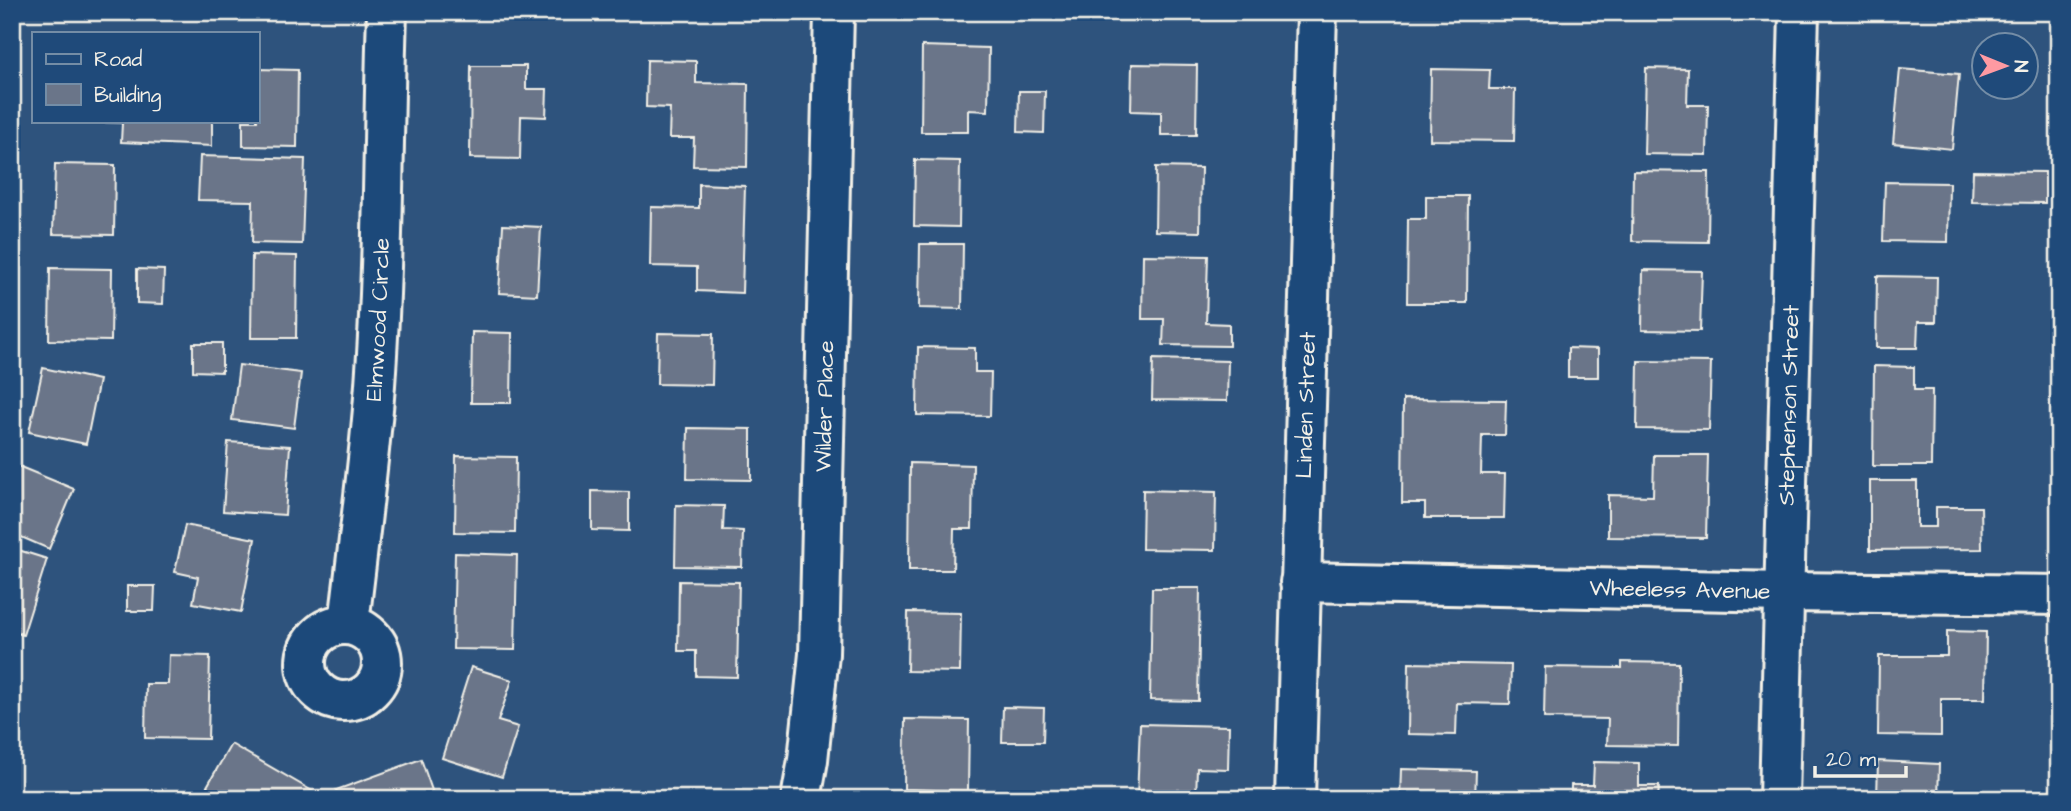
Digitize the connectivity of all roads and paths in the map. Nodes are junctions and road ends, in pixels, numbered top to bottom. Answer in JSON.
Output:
{"nodes":[{"id":1,"x":387,"y":12,"type":"edge"},
{"id":2,"x":834,"y":12,"type":"edge"},
{"id":3,"x":1317,"y":12,"type":"edge"},
{"id":4,"x":1799,"y":12,"type":"edge"},
{"id":5,"x":1300,"y":582,"type":"junction"},
{"id":6,"x":1784,"y":592,"type":"junction"},
{"id":7,"x":2059,"y":595,"type":"edge"},
{"id":8,"x":349,"y":624,"type":"dead end"},
{"id":9,"x":801,"y":799,"type":"edge"},
{"id":10,"x":1296,"y":799,"type":"edge"},
{"id":11,"x":1779,"y":799,"type":"edge"}],
"edges":[{"from":1,"to":8,"type":"street","name":"Elmwood Circle"},
{"from":2,"to":9,"type":"street","name":"Wilder Place"},
{"from":3,"to":5,"type":"street","name":"Linden Street"},
{"from":4,"to":6,"type":"street","name":"Stephenson Street"},
{"from":5,"to":6,"type":"street","name":"Wheeless Avenue"},
{"from":5,"to":10,"type":"street","name":"Linden Street"},
{"from":6,"to":7,"type":"street","name":"Wheeless Avenue"},
{"from":6,"to":11,"type":"street","name":"Stephenson Street"}]}
